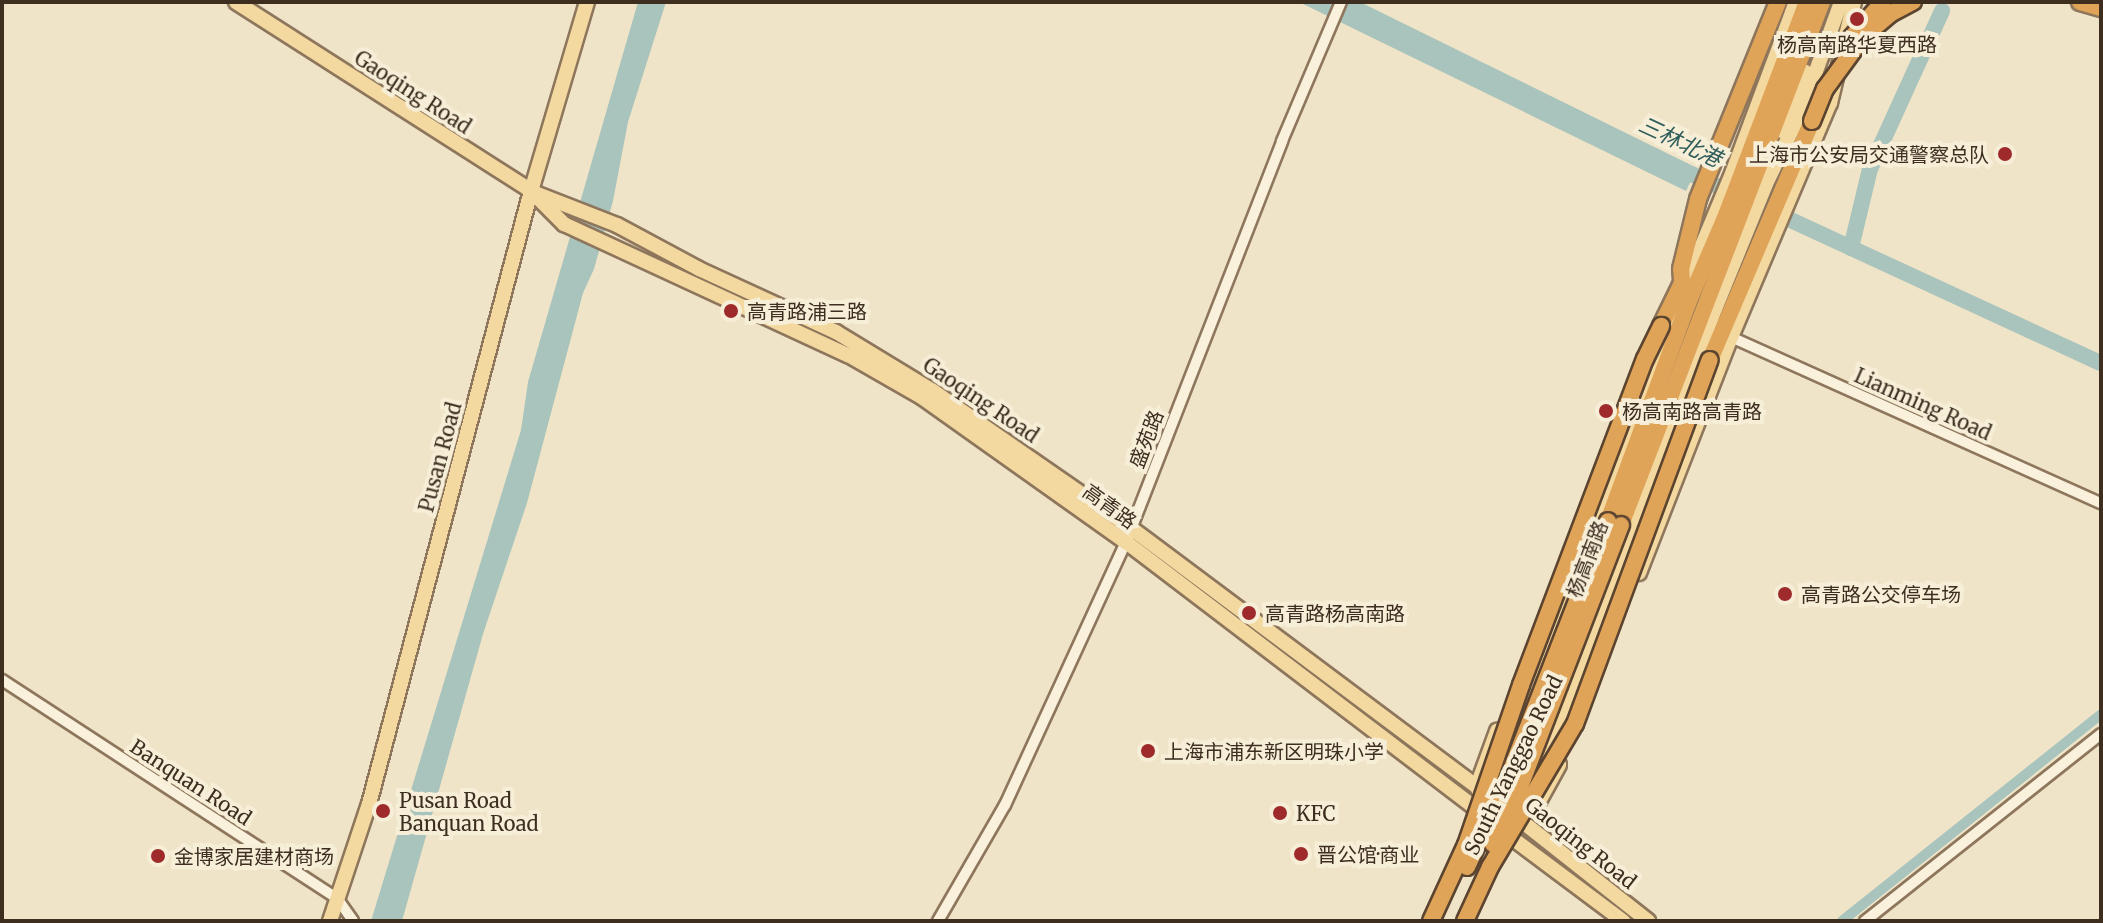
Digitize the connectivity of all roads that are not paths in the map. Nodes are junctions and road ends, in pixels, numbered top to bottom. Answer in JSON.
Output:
{"nodes":[{"id":1,"x":236,"y":2,"type":"edge"},
{"id":2,"x":587,"y":2,"type":"edge"},
{"id":3,"x":1341,"y":2,"type":"edge"},
{"id":4,"x":1786,"y":2,"type":"edge"},
{"id":5,"x":1796,"y":2,"type":"edge"},
{"id":6,"x":1807,"y":2,"type":"edge"},
{"id":7,"x":1822,"y":2,"type":"edge"},
{"id":8,"x":1833,"y":2,"type":"edge"},
{"id":9,"x":1841,"y":2,"type":"edge"},
{"id":10,"x":1854,"y":2,"type":"edge"},
{"id":11,"x":1883,"y":2,"type":"edge"},
{"id":12,"x":1913,"y":2,"type":"edge"},
{"id":13,"x":2080,"y":2,"type":"edge"},
{"id":14,"x":1776,"y":6,"type":"edge"},
{"id":15,"x":2101,"y":8,"type":"edge"},
{"id":16,"x":1825,"y":89,"type":"junction"},
{"id":17,"x":1778,"y":97,"type":"junction"},
{"id":18,"x":1748,"y":133,"type":"junction"},
{"id":19,"x":1749,"y":177,"type":"junction"},
{"id":20,"x":531,"y":191,"type":"junction"},
{"id":21,"x":1745,"y":224,"type":"junction"},
{"id":22,"x":1762,"y":267,"type":"junction"},
{"id":23,"x":1682,"y":282,"type":"junction"},
{"id":24,"x":1734,"y":283,"type":"junction"},
{"id":25,"x":1718,"y":307,"type":"junction"},
{"id":26,"x":1731,"y":337,"type":"junction"},
{"id":27,"x":1674,"y":341,"type":"junction"},
{"id":28,"x":1657,"y":358,"type":"junction"},
{"id":29,"x":1649,"y":372,"type":"junction"},
{"id":30,"x":2101,"y":503,"type":"edge"},
{"id":31,"x":1615,"y":523,"type":"junction"},
{"id":32,"x":1129,"y":535,"type":"junction"},
{"id":33,"x":2,"y":680,"type":"edge"},
{"id":34,"x":2101,"y":734,"type":"edge"},
{"id":35,"x":1477,"y":786,"type":"junction"},
{"id":36,"x":1490,"y":796,"type":"junction"},
{"id":37,"x":1513,"y":815,"type":"junction"},
{"id":38,"x":1488,"y":819,"type":"junction"},
{"id":39,"x":1511,"y":836,"type":"junction"},
{"id":40,"x":1493,"y":854,"type":"junction"},
{"id":41,"x":337,"y":898,"type":"junction"},
{"id":42,"x":330,"y":921,"type":"edge"},
{"id":43,"x":353,"y":921,"type":"edge"},
{"id":44,"x":938,"y":921,"type":"edge"},
{"id":45,"x":1437,"y":921,"type":"edge"},
{"id":46,"x":1460,"y":921,"type":"edge"},
{"id":47,"x":1623,"y":921,"type":"edge"},
{"id":48,"x":1648,"y":921,"type":"edge"},
{"id":49,"x":1865,"y":921,"type":"edge"}],
"edges":[{"from":1,"to":20,"type":"main road","name":"Gaoqing Road"},
{"from":2,"to":20,"type":"main road","name":"Pusan Road"},
{"from":3,"to":32,"type":"street","name":"盛苑路"},
{"from":4,"to":18,"type":"main road"},
{"from":5,"to":17,"type":"main road","name":"杨高南路"},
{"from":6,"to":17,"type":"highway","name":"杨高南路"},
{"from":7,"to":17,"type":"highway","name":"杨高南路"},
{"from":8,"to":17,"type":"main road","name":"杨高南路"},
{"from":9,"to":19,"type":"main road"},
{"from":10,"to":21,"type":"main road"},
{"from":11,"to":16,"type":"highway","bridge":true},
{"from":12,"to":16,"type":"highway","bridge":true},
{"from":13,"to":15,"type":"highway"},
{"from":14,"to":23,"type":"highway"},
{"from":16,"to":21,"type":"highway","bridge":true},
{"from":17,"to":18,"type":"main road","name":"杨高南路"},
{"from":17,"to":19,"type":"highway","name":"杨高南路"},
{"from":17,"to":19,"type":"highway","name":"杨高南路"},
{"from":18,"to":19,"type":"main road","name":"杨高南路"},
{"from":19,"to":21,"type":"highway","name":"杨高南路"},
{"from":19,"to":21,"type":"main road","name":"杨高南路"},
{"from":20,"to":32,"type":"main road","name":"高青路"},
{"from":20,"to":32,"type":"main road","name":"Gaoqing Road"},
{"from":20,"to":41,"type":"main road","name":"Pusan Road"},
{"from":21,"to":22,"type":"main road"},
{"from":21,"to":23,"type":"main road","name":"杨高南路"},
{"from":21,"to":24,"type":"highway"},
{"from":21,"to":25,"type":"highway","name":"杨高南路"},
{"from":21,"to":27,"type":"highway","name":"杨高南路"},
{"from":22,"to":25,"type":"main road","name":"杨高南路"},
{"from":22,"to":26,"type":"main road"},
{"from":23,"to":28,"type":"main road","name":"杨高南路"},
{"from":23,"to":45,"type":"highway","name":"杨高南路","bridge":true},
{"from":24,"to":25,"type":"highway","name":"杨高南路"},
{"from":24,"to":25,"type":"main road","name":"杨高南路"},
{"from":25,"to":31,"type":"highway","name":"杨高南路"},
{"from":25,"to":37,"type":"main road","name":"South Yanggao Road"},
{"from":25,"to":46,"type":"highway","name":"杨高南路","bridge":true},
{"from":26,"to":30,"type":"street","name":"Lianming Road"},
{"from":26,"to":37,"type":"main road"},
{"from":27,"to":28,"type":"main road","name":"杨高南路"},
{"from":27,"to":31,"type":"highway","name":"杨高南路"},
{"from":28,"to":29,"type":"main road","name":"杨高南路"},
{"from":29,"to":35,"type":"main road","name":"South Yanggao Road"},
{"from":29,"to":36,"type":"main road","name":"杨高南路"},
{"from":31,"to":45,"type":"highway","name":"杨高南路","bridge":true},
{"from":31,"to":46,"type":"highway","name":"杨高南路","bridge":true},
{"from":32,"to":35,"type":"main road","name":"Gaoqing Road"},
{"from":32,"to":38,"type":"main road","name":"高青路"},
{"from":32,"to":44,"type":"street","name":"盛苑路"},
{"from":33,"to":41,"type":"street","name":"Banquan Road"},
{"from":34,"to":49,"type":"street"},
{"from":35,"to":36,"type":"main road","name":"Gaoqing Road"},
{"from":35,"to":38,"type":"main road","name":"South Yanggao Road"},
{"from":35,"to":39,"type":"main road"},
{"from":36,"to":37,"type":"main road","name":"Gaoqing Road"},
{"from":36,"to":39,"type":"main road"},
{"from":37,"to":39,"type":"main road","name":"South Yanggao Road"},
{"from":37,"to":48,"type":"main road","name":"Gaoqing Road"},
{"from":38,"to":39,"type":"main road","name":"高青路"},
{"from":38,"to":45,"type":"main road","name":"South Yanggao Road"},
{"from":39,"to":40,"type":"main road","name":"South Yanggao Road"},
{"from":39,"to":40,"type":"main road"},
{"from":39,"to":46,"type":"main road"},
{"from":39,"to":47,"type":"main road","name":"高青路"},
{"from":40,"to":46,"type":"main road","name":"South Yanggao Road"},
{"from":41,"to":42,"type":"main road","name":"Pusan Road"},
{"from":41,"to":43,"type":"street","name":"Banquan Road"}]}
